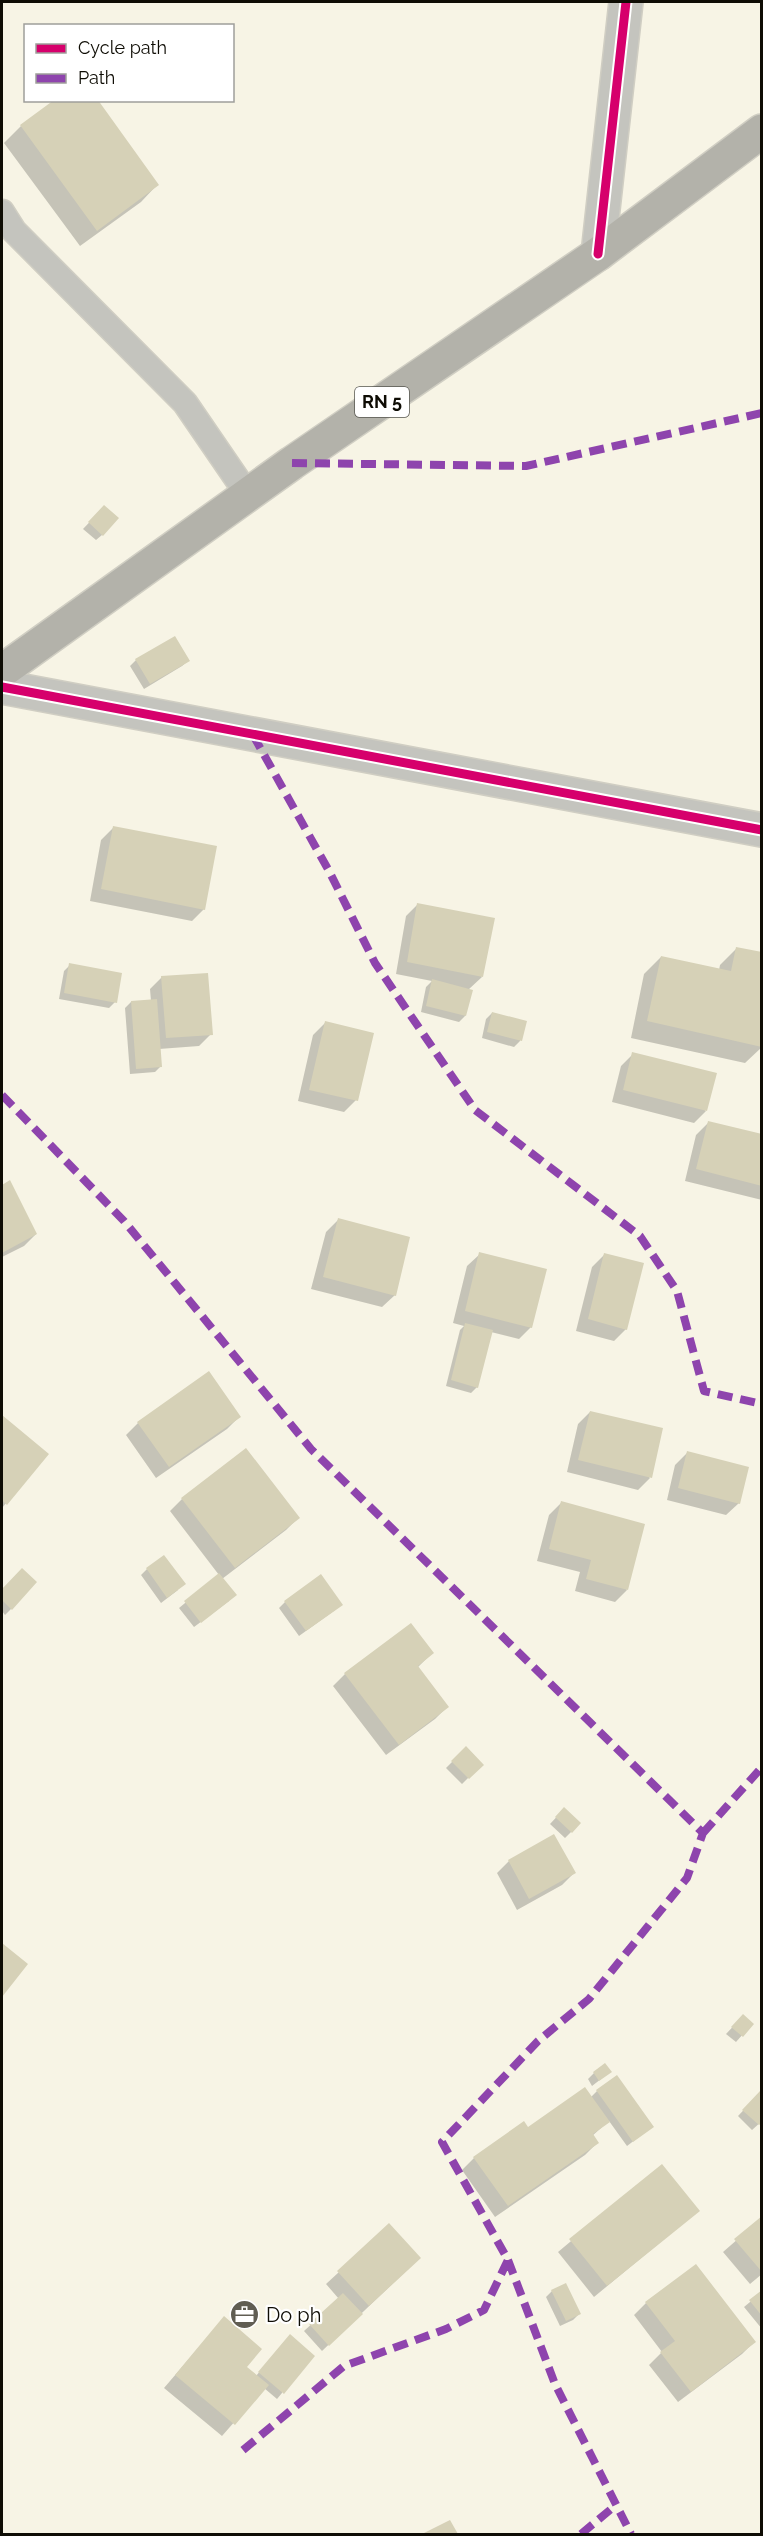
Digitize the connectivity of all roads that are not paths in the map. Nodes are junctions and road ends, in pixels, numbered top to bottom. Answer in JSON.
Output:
{"nodes":[{"id":1,"x":626,"y":2,"type":"edge"},
{"id":2,"x":762,"y":132,"type":"edge"},
{"id":3,"x":2,"y":212,"type":"edge"},
{"id":4,"x":598,"y":254,"type":"junction"},
{"id":5,"x":248,"y":495,"type":"junction"},
{"id":6,"x":2,"y":671,"type":"edge"},
{"id":7,"x":2,"y":687,"type":"edge"},
{"id":8,"x":762,"y":831,"type":"edge"}],
"edges":[{"from":1,"to":4,"type":"street"},
{"from":2,"to":4,"type":"main road","number":"RN 5"},
{"from":3,"to":5,"type":"lane"},
{"from":4,"to":5,"type":"main road","number":"RN 5"},
{"from":5,"to":6,"type":"main road","number":"RN 5"},
{"from":7,"to":8,"type":"street"}]}
